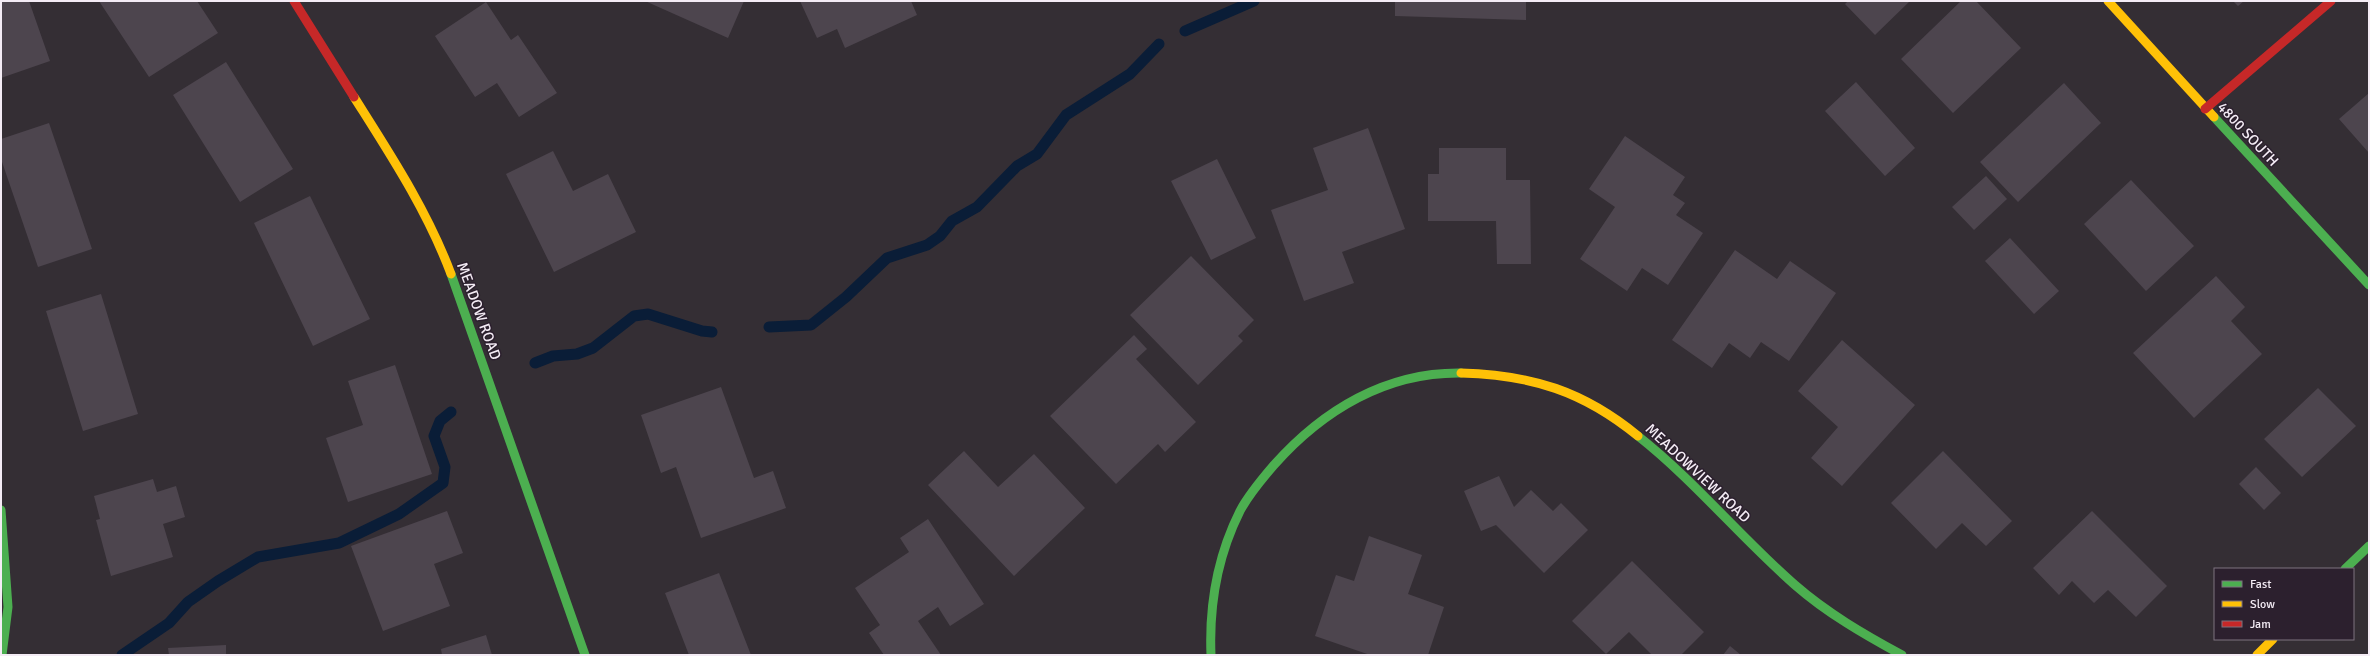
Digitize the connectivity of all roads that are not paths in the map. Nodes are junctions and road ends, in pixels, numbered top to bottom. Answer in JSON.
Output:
{"nodes":[{"id":1,"x":294,"y":1,"type":"edge"},
{"id":2,"x":2108,"y":1,"type":"edge"},
{"id":3,"x":2331,"y":1,"type":"edge"},
{"id":4,"x":2205,"y":109,"type":"junction"},
{"id":5,"x":2369,"y":285,"type":"edge"},
{"id":6,"x":1,"y":510,"type":"edge"},
{"id":7,"x":2369,"y":546,"type":"edge"},
{"id":8,"x":2346,"y":568,"type":"edge"},
{"id":9,"x":2272,"y":640,"type":"edge"},
{"id":10,"x":2,"y":655,"type":"edge"},
{"id":11,"x":585,"y":655,"type":"edge"},
{"id":12,"x":1211,"y":655,"type":"edge"},
{"id":13,"x":1902,"y":655,"type":"edge"},
{"id":14,"x":2257,"y":655,"type":"edge"}],
"edges":[{"from":1,"to":11,"type":"street","name":"MEADOW ROAD"},
{"from":2,"to":4,"type":"street","name":"4800 SOUTH"},
{"from":3,"to":4,"type":"street"},
{"from":4,"to":5,"type":"street","name":"4800 SOUTH"},
{"from":6,"to":10,"type":"street"},
{"from":7,"to":8,"type":"street"},
{"from":9,"to":14,"type":"street"},
{"from":12,"to":13,"type":"street","name":"MEADOWVIEW ROAD"}]}
